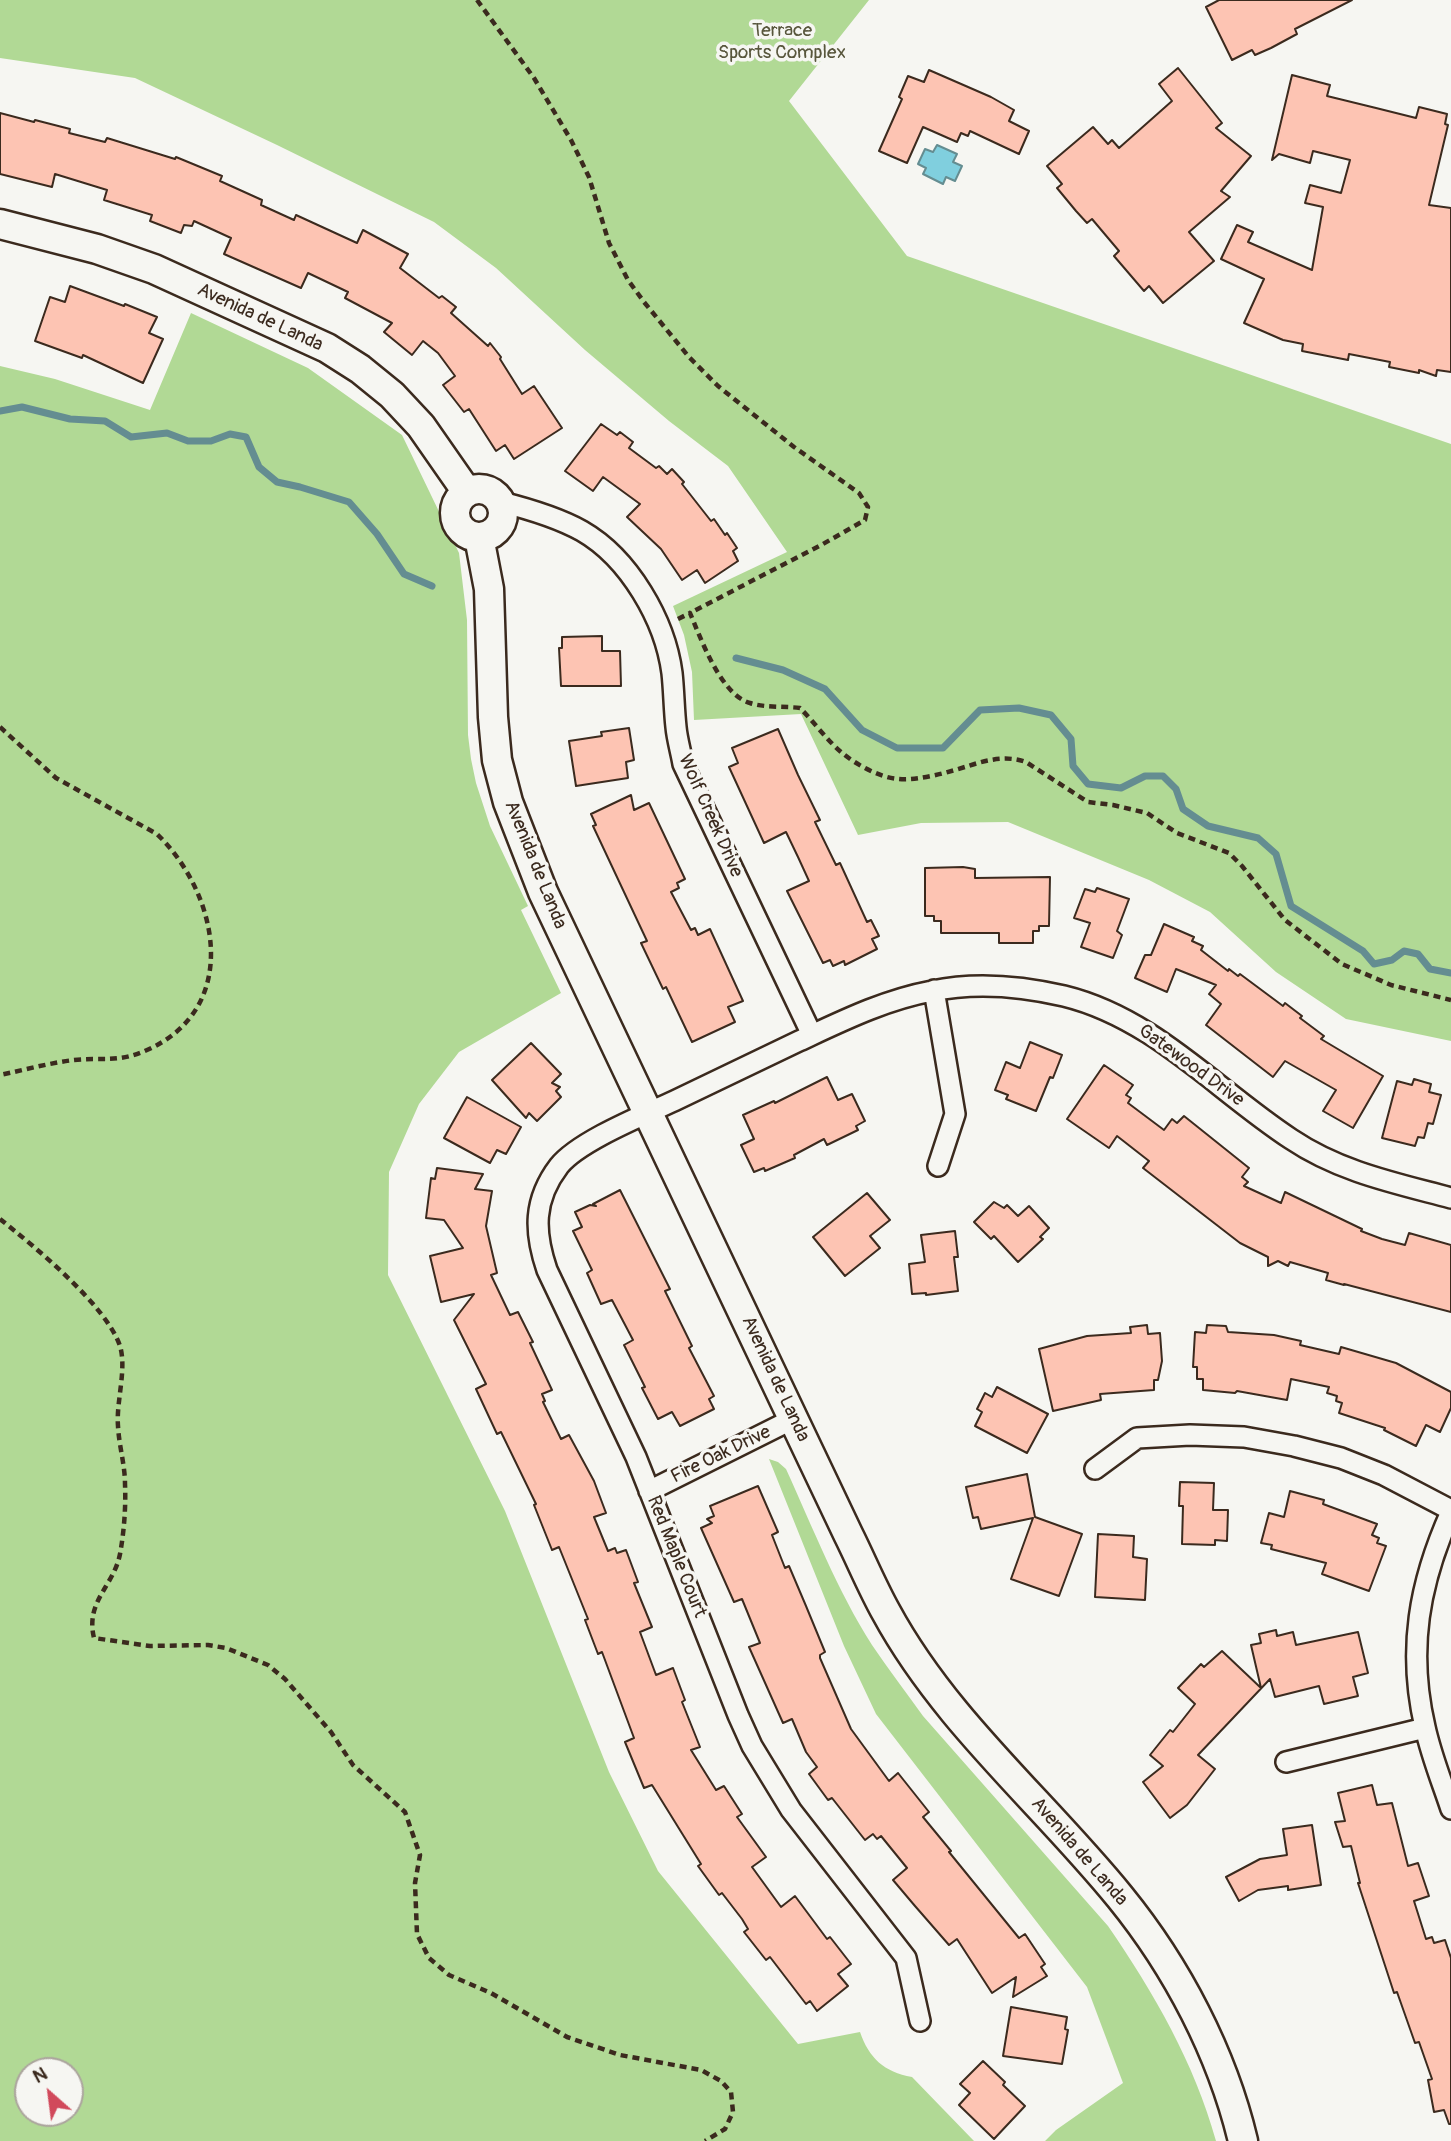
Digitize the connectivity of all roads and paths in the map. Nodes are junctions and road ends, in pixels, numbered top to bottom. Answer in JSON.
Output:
{"nodes":[{"id":1,"x":477,"y":0,"type":"edge"},
{"id":2,"x":0,"y":225,"type":"edge"},
{"id":3,"x":467,"y":492,"type":"junction"},
{"id":4,"x":501,"y":502,"type":"junction"},
{"id":5,"x":480,"y":537,"type":"junction"},
{"id":6,"x":690,"y":613,"type":"junction"},
{"id":7,"x":674,"y":621,"type":"dead end"},
{"id":8,"x":0,"y":727,"type":"edge"},
{"id":9,"x":934,"y":990,"type":"junction"},
{"id":10,"x":1451,"y":1000,"type":"edge"},
{"id":11,"x":812,"y":1035,"type":"junction"},
{"id":12,"x":0,"y":1075,"type":"edge"},
{"id":13,"x":648,"y":1112,"type":"junction"},
{"id":14,"x":937,"y":1166,"type":"dead end"},
{"id":15,"x":1451,"y":1198,"type":"edge"},
{"id":16,"x":0,"y":1219,"type":"edge"},
{"id":17,"x":793,"y":1419,"type":"junction"},
{"id":18,"x":1095,"y":1469,"type":"dead end"},
{"id":19,"x":649,"y":1491,"type":"junction"},
{"id":20,"x":1451,"y":1511,"type":"edge"},
{"id":21,"x":1425,"y":1728,"type":"junction"},
{"id":22,"x":1286,"y":1762,"type":"dead end"},
{"id":23,"x":1451,"y":1809,"type":"edge"},
{"id":24,"x":920,"y":2021,"type":"dead end"},
{"id":25,"x":705,"y":2141,"type":"edge"},
{"id":26,"x":1243,"y":2141,"type":"edge"}],
"edges":[{"from":1,"to":6,"type":"path"},
{"from":2,"to":3,"type":"street","name":"Avenida de Landa"},
{"from":3,"to":4,"type":"street"},
{"from":3,"to":5,"type":"street"},
{"from":4,"to":5,"type":"street"},
{"from":4,"to":11,"type":"street","name":"Wolf Creek Drive"},
{"from":5,"to":13,"type":"street","name":"Avenida de Landa"},
{"from":6,"to":7,"type":"path"},
{"from":6,"to":10,"type":"path"},
{"from":8,"to":12,"type":"path"},
{"from":9,"to":11,"type":"street","name":"Gatewood Drive"},
{"from":9,"to":14,"type":"street"},
{"from":9,"to":15,"type":"street","name":"Gatewood Drive"},
{"from":11,"to":13,"type":"street","name":"Gatewood Drive"},
{"from":13,"to":17,"type":"street","name":"Avenida de Landa"},
{"from":13,"to":19,"type":"street","name":"Red Maple Court"},
{"from":16,"to":25,"type":"path"},
{"from":17,"to":19,"type":"street","name":"Fire Oak Drive"},
{"from":17,"to":26,"type":"street","name":"Avenida de Landa"},
{"from":18,"to":20,"type":"street"},
{"from":19,"to":24,"type":"street","name":"Red Maple Court"},
{"from":20,"to":21,"type":"street"},
{"from":21,"to":22,"type":"street"},
{"from":21,"to":23,"type":"street"}]}
